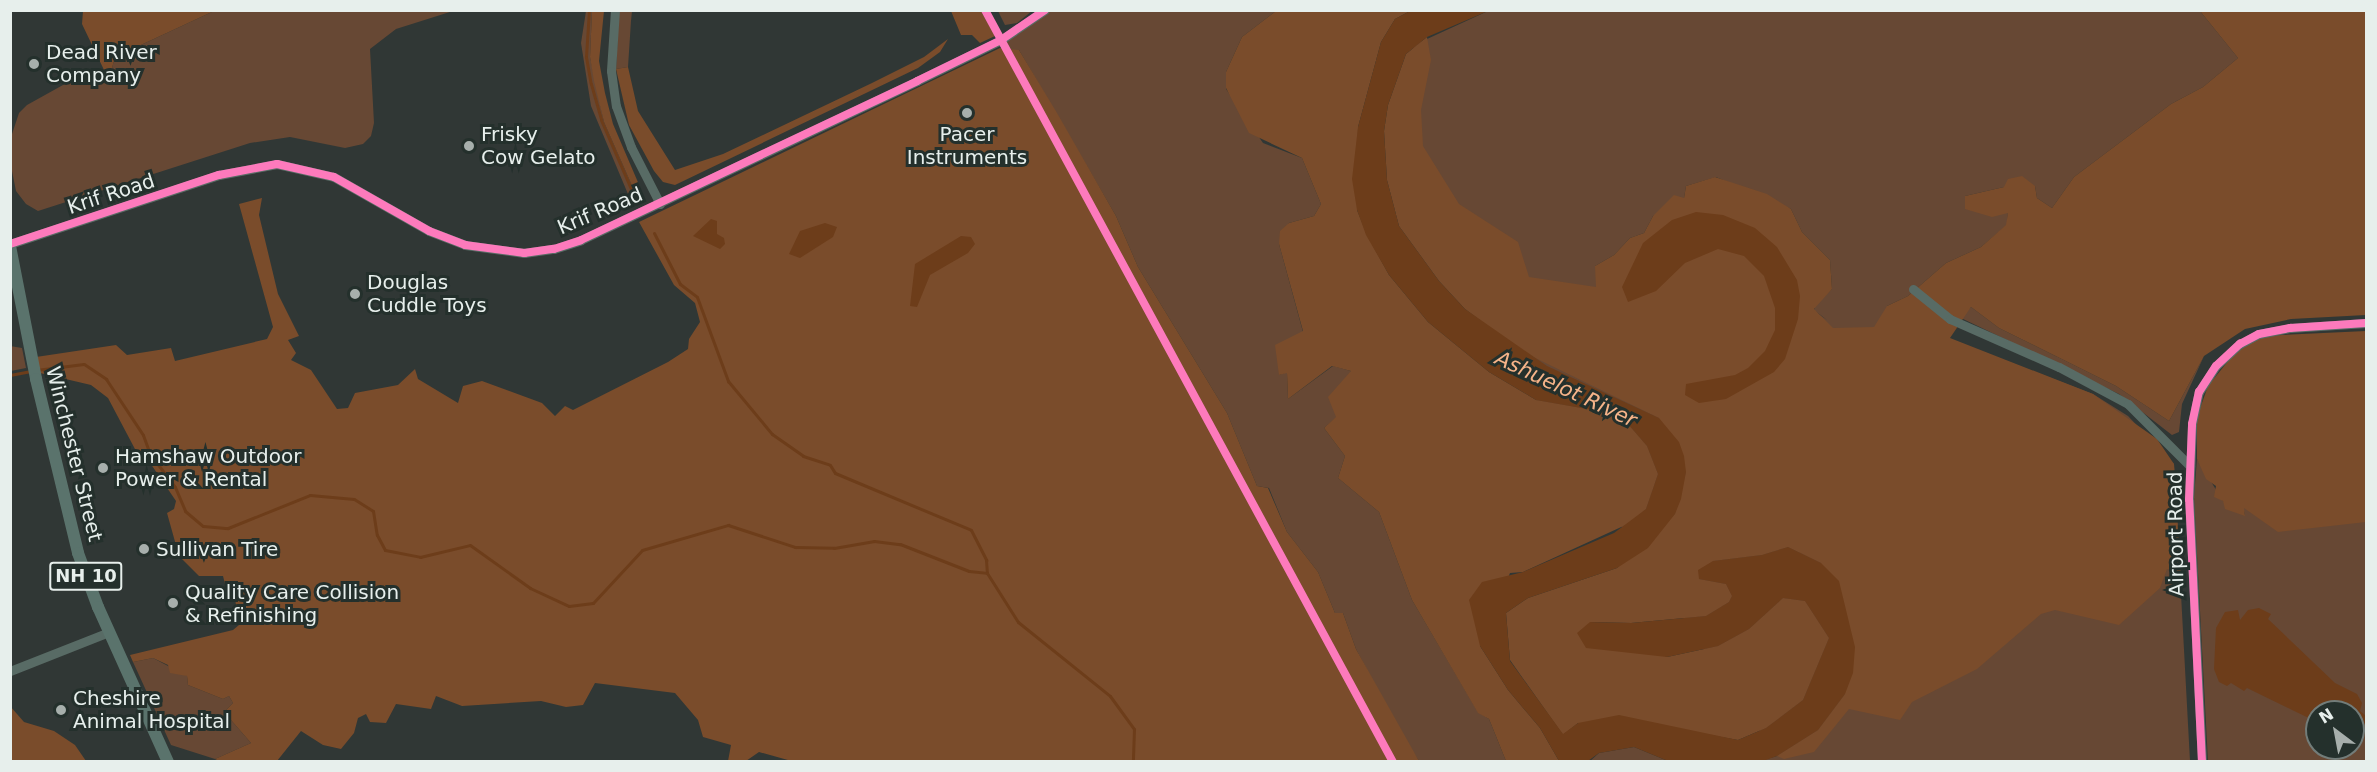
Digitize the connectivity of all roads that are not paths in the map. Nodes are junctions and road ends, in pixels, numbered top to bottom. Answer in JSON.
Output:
{"nodes":[{"id":1,"x":615,"y":10,"type":"edge"},
{"id":2,"x":1045,"y":10,"type":"edge"},
{"id":3,"x":660,"y":204,"type":"junction"},
{"id":4,"x":10,"y":245,"type":"edge"},
{"id":5,"x":1913,"y":289,"type":"dead end"},
{"id":6,"x":2367,"y":323,"type":"edge"},
{"id":7,"x":2190,"y":466,"type":"junction"},
{"id":8,"x":109,"y":632,"type":"junction"},
{"id":9,"x":10,"y":671,"type":"edge"},
{"id":10,"x":168,"y":762,"type":"edge"},
{"id":11,"x":2202,"y":762,"type":"edge"}],
"edges":[{"from":1,"to":3,"type":"street"},
{"from":2,"to":3,"type":"street","name":"Krif Road"},
{"from":3,"to":4,"type":"street","name":"Krif Road"},
{"from":4,"to":8,"type":"main road","name":"Winchester Street","number":"NH 10"},
{"from":5,"to":7,"type":"street"},
{"from":6,"to":7,"type":"street","name":"Airport Road"},
{"from":7,"to":11,"type":"street","name":"Airport Road"},
{"from":8,"to":9,"type":"street"},
{"from":8,"to":10,"type":"main road","name":"Winchester Street","number":"NH 10"}]}
